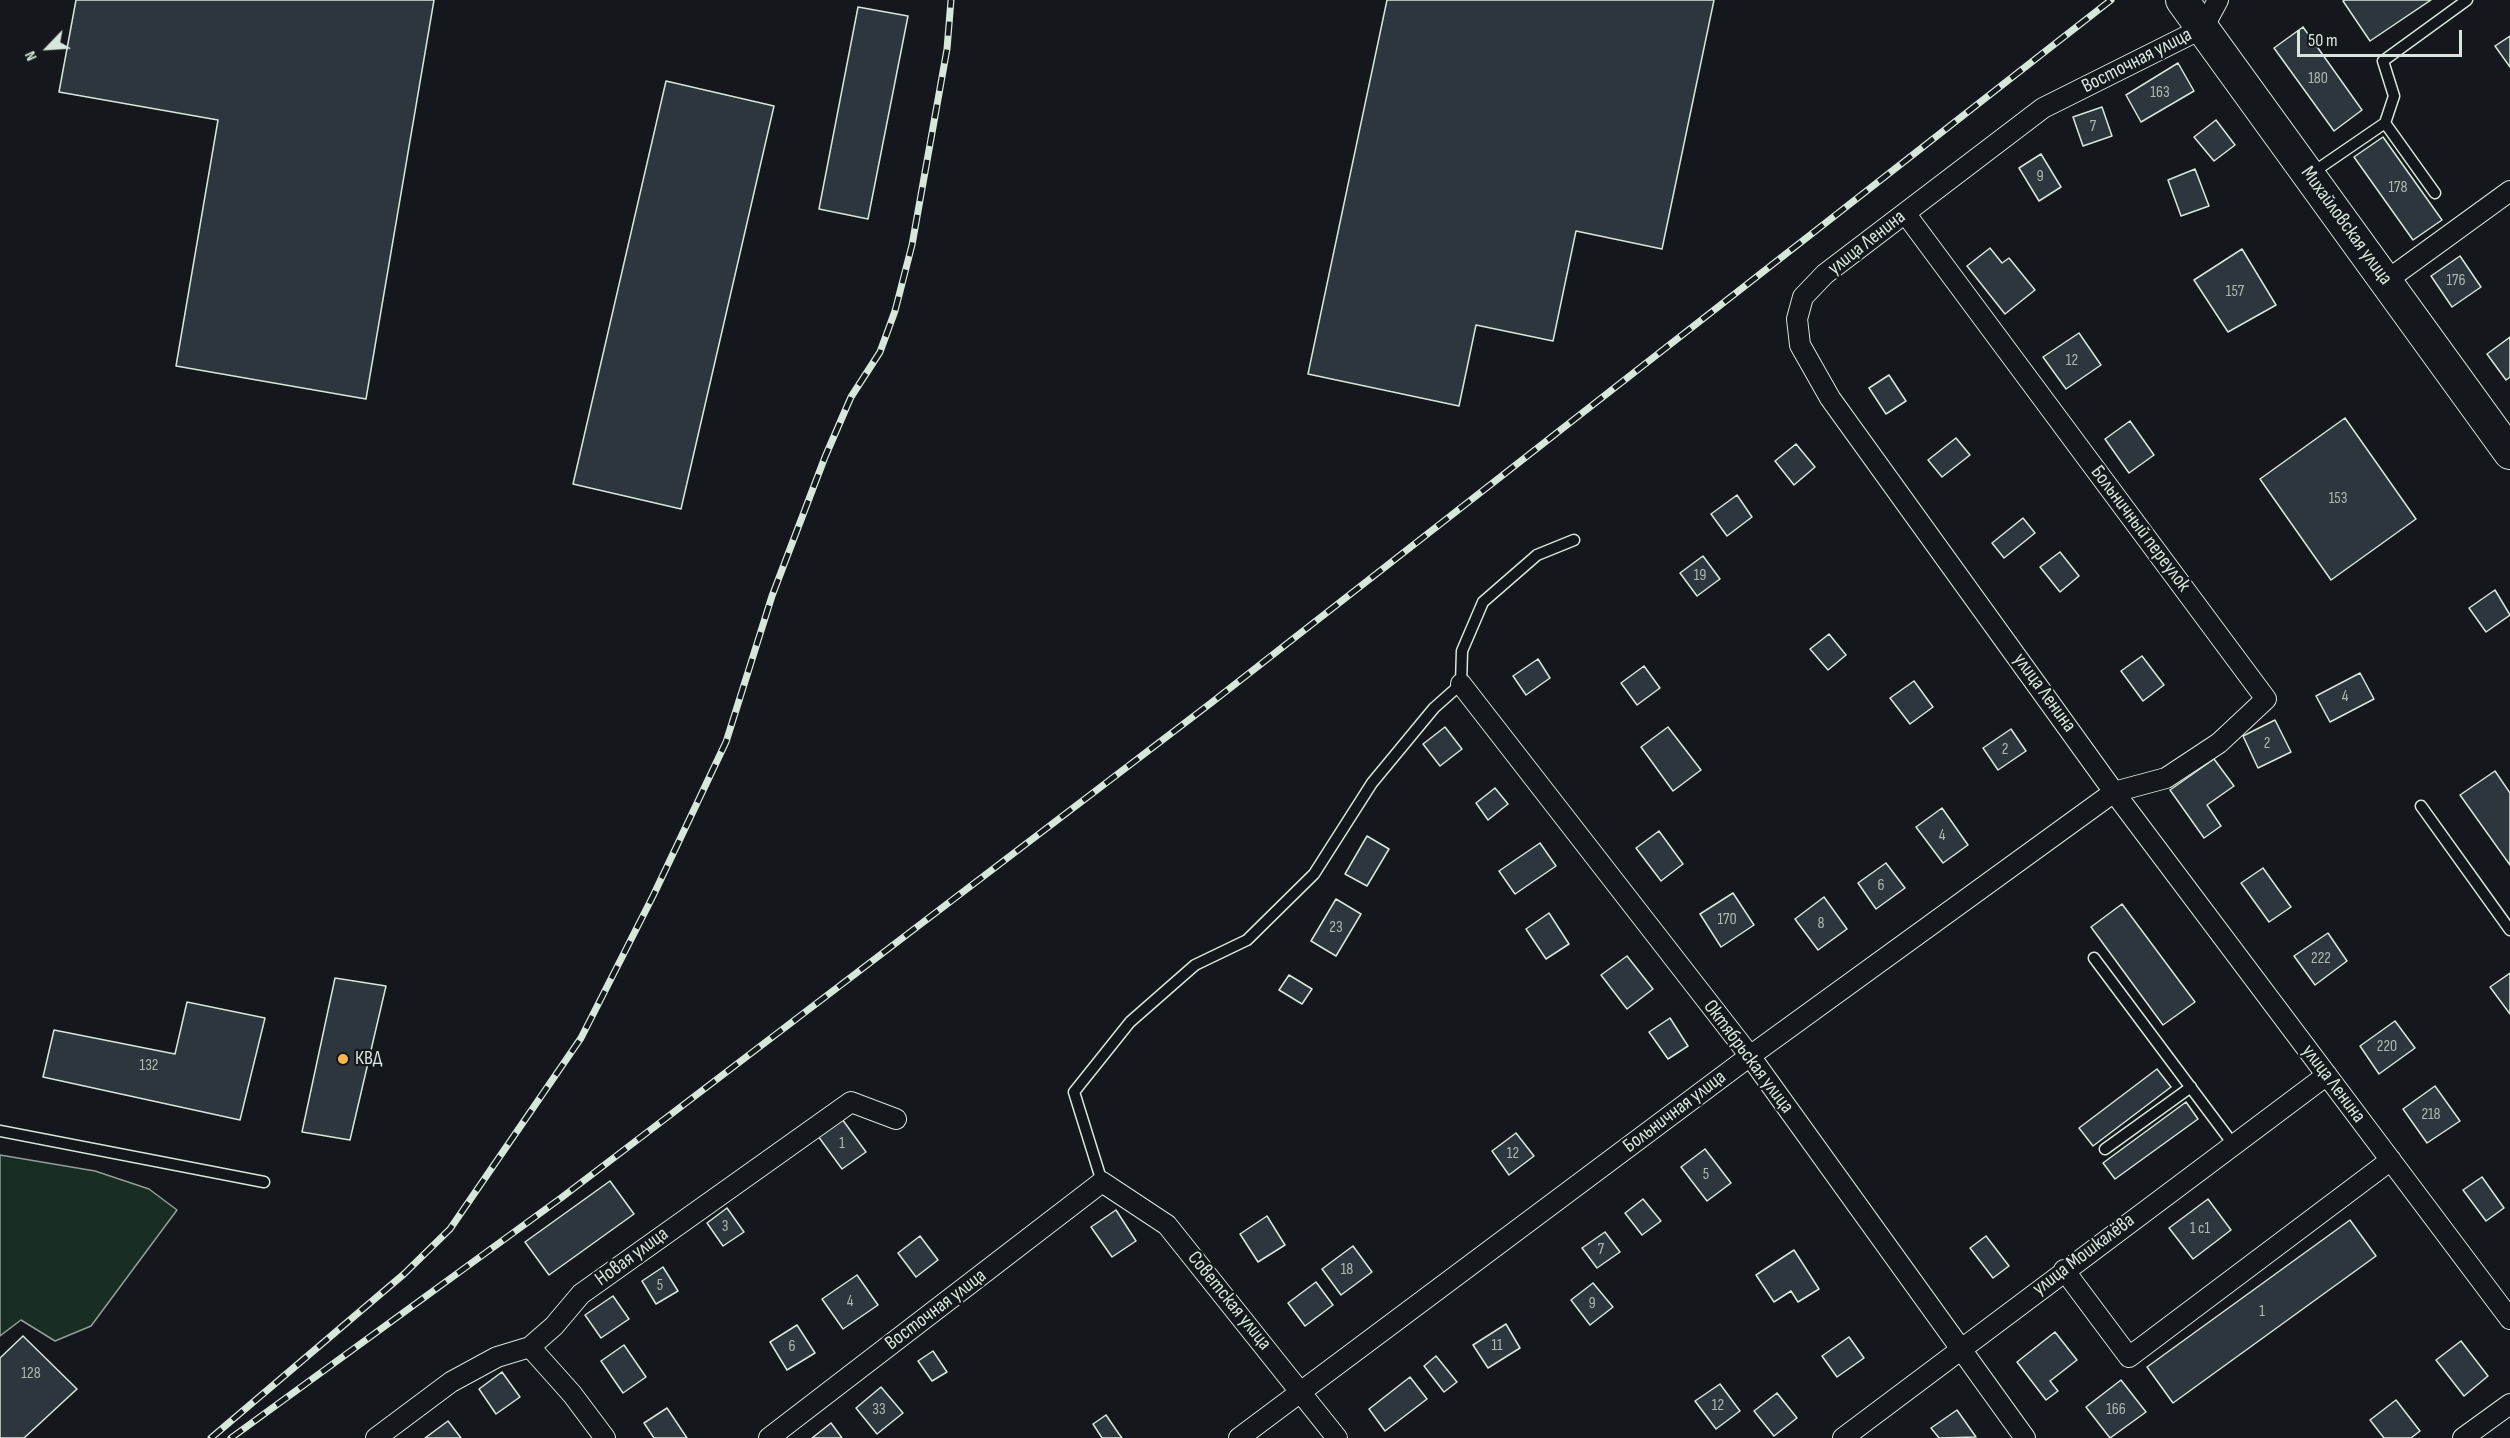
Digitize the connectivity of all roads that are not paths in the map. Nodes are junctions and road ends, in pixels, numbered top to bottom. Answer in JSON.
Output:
{"nodes":[{"id":1,"x":2182,"y":0,"type":"edge"},
{"id":2,"x":2218,"y":0,"type":"edge"},
{"id":3,"x":2467,"y":0,"type":"edge"},
{"id":4,"x":2203,"y":28,"type":"junction"},
{"id":5,"x":2043,"y":108,"type":"joint"},
{"id":6,"x":2385,"y":123,"type":"junction"},
{"id":7,"x":2309,"y":175,"type":"junction"},
{"id":8,"x":2510,"y":191,"type":"edge"},
{"id":9,"x":2435,"y":193,"type":"dead end"},
{"id":10,"x":1905,"y":213,"type":"junction"},
{"id":11,"x":2386,"y":281,"type":"junction"},
{"id":12,"x":2510,"y":453,"type":"edge"},
{"id":13,"x":1574,"y":540,"type":"dead end"},
{"id":14,"x":1461,"y":684,"type":"junction"},
{"id":15,"x":2114,"y":792,"type":"junction"},
{"id":16,"x":2421,"y":806,"type":"dead end"},
{"id":17,"x":2510,"y":930,"type":"edge"},
{"id":18,"x":2094,"y":958,"type":"dead end"},
{"id":19,"x":1750,"y":1056,"type":"junction"},
{"id":20,"x":2327,"y":1075,"type":"junction"},
{"id":21,"x":2191,"y":1087,"type":"junction"},
{"id":22,"x":896,"y":1119,"type":"dead end"},
{"id":23,"x":0,"y":1131,"type":"edge"},
{"id":24,"x":2234,"y":1144,"type":"junction"},
{"id":25,"x":2105,"y":1149,"type":"dead end"},
{"id":26,"x":2391,"y":1160,"type":"junction"},
{"id":27,"x":264,"y":1182,"type":"dead end"},
{"id":28,"x":1102,"y":1182,"type":"junction"},
{"id":29,"x":2064,"y":1270,"type":"junction"},
{"id":30,"x":2510,"y":1319,"type":"edge"},
{"id":31,"x":530,"y":1347,"type":"junction"},
{"id":32,"x":1959,"y":1349,"type":"junction"},
{"id":33,"x":1302,"y":1392,"type":"junction"},
{"id":34,"x":2510,"y":1404,"type":"edge"},
{"id":35,"x":376,"y":1438,"type":"edge"},
{"id":36,"x":605,"y":1438,"type":"edge"},
{"id":37,"x":769,"y":1438,"type":"edge"},
{"id":38,"x":1239,"y":1438,"type":"edge"},
{"id":39,"x":1337,"y":1438,"type":"edge"},
{"id":40,"x":1844,"y":1438,"type":"edge"},
{"id":41,"x":2025,"y":1438,"type":"edge"},
{"id":42,"x":2463,"y":1438,"type":"edge"}],
"edges":[{"from":1,"to":4,"type":"main road","name":"Михайловская улица"},
{"from":2,"to":4,"type":"street","name":"Восточная улица"},
{"from":3,"to":6,"type":"lane"},
{"from":4,"to":5,"type":"street","name":"Восточная улица"},
{"from":4,"to":7,"type":"main road","name":"Михайловская улица"},
{"from":5,"to":10,"type":"street","name":"улица Ленина"},
{"from":6,"to":7,"type":"lane"},
{"from":6,"to":9,"type":"lane"},
{"from":7,"to":11,"type":"main road","name":"Михайловская улица"},
{"from":8,"to":11,"type":"street"},
{"from":10,"to":15,"type":"street","name":"улица Ленина"},
{"from":10,"to":15,"type":"street","name":"Больничный переулок"},
{"from":11,"to":12,"type":"main road","name":"Михайловская улица"},
{"from":13,"to":14,"type":"lane"},
{"from":14,"to":19,"type":"street","name":"Октябрьская улица"},
{"from":14,"to":28,"type":"lane"},
{"from":15,"to":19,"type":"street","name":"Больничная улица"},
{"from":15,"to":20,"type":"street","name":"улица Ленина"},
{"from":16,"to":17,"type":"lane"},
{"from":18,"to":21,"type":"lane"},
{"from":19,"to":32,"type":"street","name":"Октябрьская улица"},
{"from":19,"to":33,"type":"street","name":"Больничная улица"},
{"from":20,"to":24,"type":"street","name":"улица Мошкалёва"},
{"from":20,"to":26,"type":"street","name":"улица Ленина"},
{"from":21,"to":24,"type":"lane"},
{"from":21,"to":25,"type":"lane"},
{"from":22,"to":31,"type":"street","name":"Новая улица"},
{"from":23,"to":27,"type":"lane"},
{"from":24,"to":29,"type":"street","name":"улица Мошкалёва"},
{"from":26,"to":29,"type":"street"},
{"from":26,"to":30,"type":"street","name":"улица Ленина"},
{"from":28,"to":33,"type":"street","name":"Советская улица"},
{"from":28,"to":37,"type":"street","name":"Восточная улица"},
{"from":29,"to":32,"type":"street","name":"улица Мошкалёва"},
{"from":31,"to":35,"type":"street","name":"Новая улица"},
{"from":31,"to":36,"type":"street"},
{"from":32,"to":40,"type":"street","name":"улица Мошкалёва"},
{"from":32,"to":41,"type":"street","name":"Октябрьская улица"},
{"from":33,"to":38,"type":"street","name":"Больничная улица"},
{"from":33,"to":39,"type":"street","name":"Советская улица"},
{"from":34,"to":42,"type":"street"}]}
